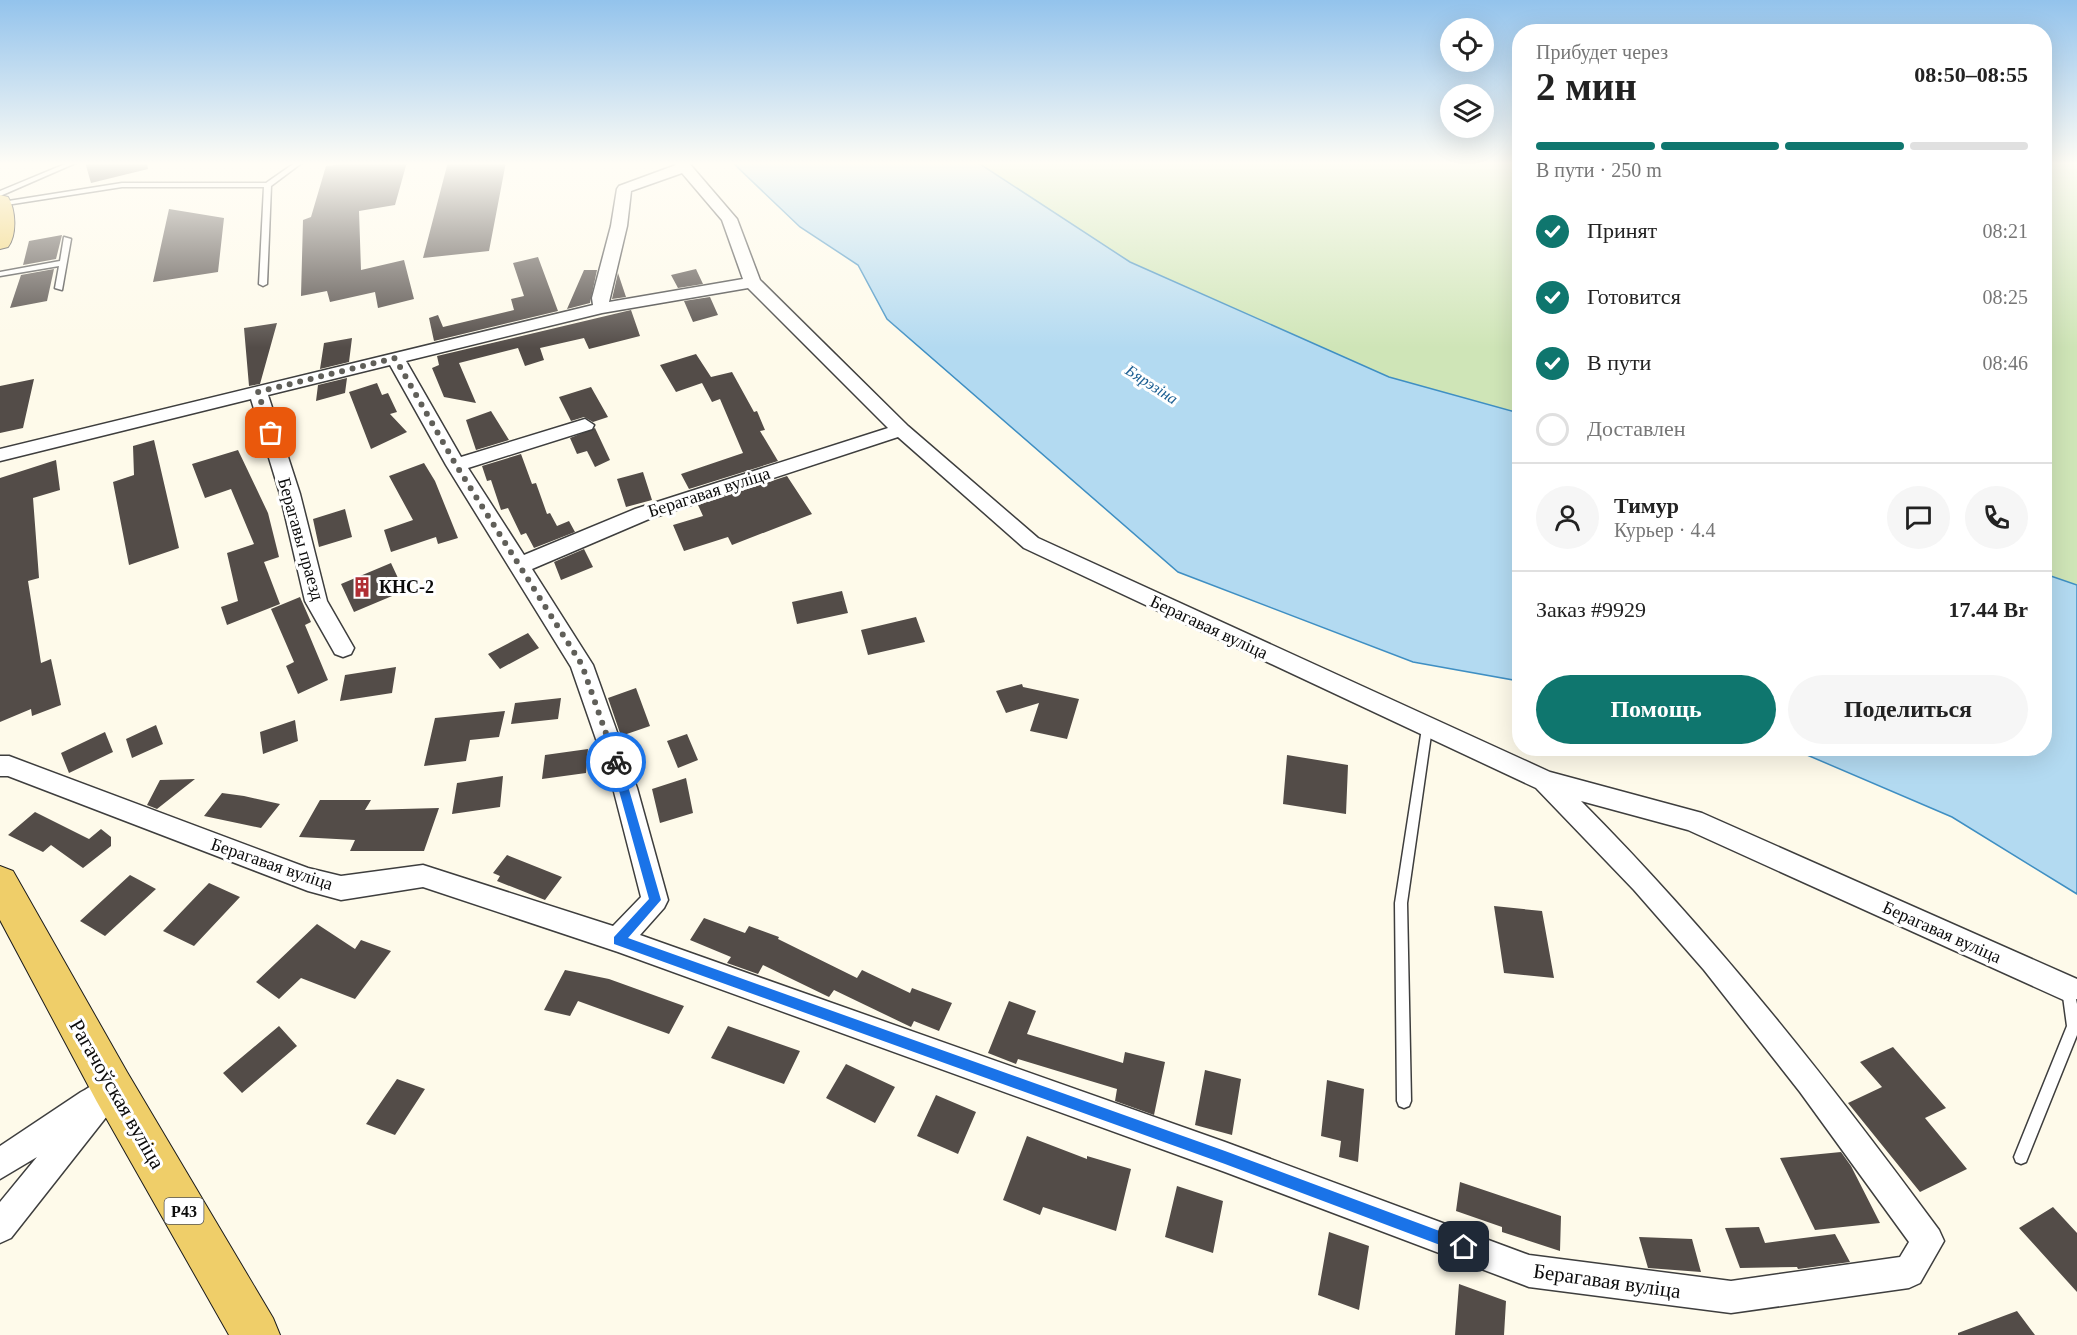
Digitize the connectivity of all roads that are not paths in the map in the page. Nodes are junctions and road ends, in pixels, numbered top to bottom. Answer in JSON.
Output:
{"nodes":[{"id":1,"x":3,"y":224,"type":"edge"},
{"id":2,"x":266,"y":224,"type":"edge"},
{"id":3,"x":619,"y":224,"type":"edge"},
{"id":4,"x":731,"y":224,"type":"edge"},
{"id":5,"x":67,"y":239,"type":"dead end"},
{"id":6,"x":0,"y":242,"type":"edge"},
{"id":7,"x":63,"y":263,"type":"junction"},
{"id":8,"x":0,"y":274,"type":"edge"},
{"id":9,"x":752,"y":282,"type":"junction"},
{"id":10,"x":263,"y":284,"type":"dead end"},
{"id":11,"x":59,"y":288,"type":"dead end"},
{"id":12,"x":602,"y":309,"type":"junction"},
{"id":13,"x":395,"y":358,"type":"junction"},
{"id":14,"x":258,"y":392,"type":"junction"},
{"id":15,"x":585,"y":425,"type":"dead end"},
{"id":16,"x":900,"y":430,"type":"junction"},
{"id":17,"x":0,"y":455,"type":"edge"},
{"id":18,"x":456,"y":465,"type":"junction"},
{"id":19,"x":521,"y":565,"type":"junction"},
{"id":20,"x":343,"y":648,"type":"dead end"},
{"id":21,"x":1427,"y":728,"type":"junction"},
{"id":22,"x":0,"y":766,"type":"edge"},
{"id":23,"x":1545,"y":781,"type":"junction"},
{"id":24,"x":0,"y":883,"type":"edge"},
{"id":25,"x":618,"y":940,"type":"junction"},
{"id":26,"x":2068,"y":989,"type":"joint"},
{"id":27,"x":112,"y":1087,"type":"junction"},
{"id":28,"x":1404,"y":1101,"type":"dead end"},
{"id":29,"x":2021,"y":1157,"type":"dead end"},
{"id":30,"x":0,"y":1164,"type":"edge"},
{"id":31,"x":0,"y":1227,"type":"edge"},
{"id":32,"x":256,"y":1335,"type":"edge"}],
"edges":[{"from":1,"to":6,"type":"main road"},
{"from":2,"to":10,"type":"lane"},
{"from":3,"to":12,"type":"street","name":"Берагавая вуліца"},
{"from":4,"to":9,"type":"street","name":"Берагавая вуліца"},
{"from":5,"to":7,"type":"lane"},
{"from":7,"to":8,"type":"lane"},
{"from":7,"to":11,"type":"lane"},
{"from":9,"to":12,"type":"street"},
{"from":9,"to":16,"type":"street","name":"Берагавая вуліца"},
{"from":12,"to":13,"type":"street"},
{"from":13,"to":14,"type":"street"},
{"from":13,"to":18,"type":"street"},
{"from":14,"to":17,"type":"street"},
{"from":14,"to":20,"type":"street","name":"Берагавы праезд"},
{"from":15,"to":18,"type":"street"},
{"from":16,"to":19,"type":"street","name":"Берагавая вуліца"},
{"from":16,"to":21,"type":"street","name":"Берагавая вуліца"},
{"from":18,"to":19,"type":"street"},
{"from":19,"to":25,"type":"street"},
{"from":21,"to":23,"type":"street","name":"Берагавая вуліца"},
{"from":21,"to":28,"type":"lane"},
{"from":22,"to":25,"type":"street","name":"Берагавая вуліца"},
{"from":23,"to":25,"type":"street","name":"Берагавая вуліца"},
{"from":23,"to":26,"type":"street","name":"Берагавая вуліца"},
{"from":24,"to":27,"type":"main road","name":"Рагачоўская вуліца","number":"Р43"},
{"from":26,"to":29,"type":"lane"},
{"from":27,"to":30,"type":"street"},
{"from":27,"to":31,"type":"street"},
{"from":27,"to":32,"type":"main road","name":"Рагачоўская вуліца","number":"Р43"}]}
